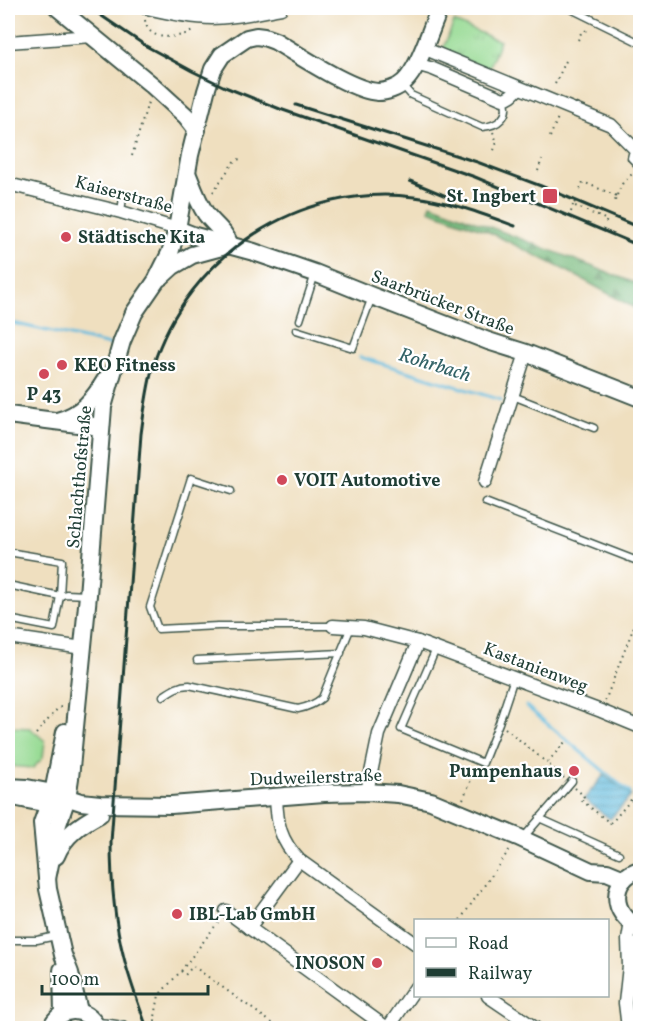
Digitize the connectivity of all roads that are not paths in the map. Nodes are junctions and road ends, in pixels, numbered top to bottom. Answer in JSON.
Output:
{"nodes":[{"id":1,"x":58,"y":8,"type":"edge"},
{"id":2,"x":281,"y":8,"type":"edge"},
{"id":3,"x":440,"y":8,"type":"edge"},
{"id":4,"x":569,"y":8,"type":"edge"},
{"id":5,"x":146,"y":11,"type":"edge"},
{"id":6,"x":92,"y":36,"type":"junction"},
{"id":7,"x":8,"y":42,"type":"edge"},
{"id":8,"x":640,"y":43,"type":"edge"},
{"id":9,"x":423,"y":48,"type":"junction"},
{"id":10,"x":416,"y":64,"type":"junction"},
{"id":11,"x":402,"y":84,"type":"junction"},
{"id":12,"x":519,"y":87,"type":"junction"},
{"id":13,"x":503,"y":99,"type":"junction"},
{"id":14,"x":196,"y":130,"type":"junction"},
{"id":15,"x":638,"y":151,"type":"edge"},
{"id":16,"x":640,"y":163,"type":"edge"},
{"id":17,"x":188,"y":173,"type":"junction"},
{"id":18,"x":8,"y":184,"type":"edge"},
{"id":19,"x":123,"y":198,"type":"dead end"},
{"id":20,"x":121,"y":212,"type":"junction"},
{"id":21,"x":177,"y":229,"type":"junction"},
{"id":22,"x":230,"y":245,"type":"junction"},
{"id":23,"x":315,"y":273,"type":"junction"},
{"id":24,"x":156,"y":281,"type":"junction"},
{"id":25,"x":372,"y":296,"type":"junction"},
{"id":26,"x":300,"y":320,"type":"dead end"},
{"id":27,"x":296,"y":330,"type":"dead end"},
{"id":28,"x":526,"y":353,"type":"junction"},
{"id":29,"x":116,"y":363,"type":"junction"},
{"id":30,"x":513,"y":396,"type":"junction"},
{"id":31,"x":640,"y":398,"type":"edge"},
{"id":32,"x":8,"y":415,"type":"edge"},
{"id":33,"x":57,"y":422,"type":"junction"},
{"id":34,"x":100,"y":427,"type":"junction"},
{"id":35,"x":594,"y":428,"type":"dead end"},
{"id":36,"x":485,"y":482,"type":"dead end"},
{"id":37,"x":231,"y":491,"type":"dead end"},
{"id":38,"x":484,"y":502,"type":"dead end"},
{"id":39,"x":8,"y":552,"type":"edge"},
{"id":40,"x":640,"y":562,"type":"edge"},
{"id":41,"x":8,"y":585,"type":"edge"},
{"id":42,"x":88,"y":595,"type":"junction"},
{"id":43,"x":60,"y":596,"type":"junction"},
{"id":44,"x":8,"y":619,"type":"edge"},
{"id":45,"x":333,"y":626,"type":"joint"},
{"id":46,"x":351,"y":627,"type":"junction"},
{"id":47,"x":8,"y":638,"type":"edge"},
{"id":48,"x":418,"y":642,"type":"junction"},
{"id":49,"x":82,"y":648,"type":"junction"},
{"id":50,"x":436,"y":649,"type":"junction"},
{"id":51,"x":341,"y":653,"type":"junction"},
{"id":52,"x":197,"y":660,"type":"dead end"},
{"id":53,"x":80,"y":671,"type":"junction"},
{"id":54,"x":514,"y":678,"type":"junction"},
{"id":55,"x":163,"y":696,"type":"dead end"},
{"id":56,"x":640,"y":727,"type":"edge"},
{"id":57,"x":70,"y":778,"type":"junction"},
{"id":58,"x":571,"y":782,"type":"road end"},
{"id":59,"x":8,"y":787,"type":"edge"},
{"id":60,"x":367,"y":792,"type":"junction"},
{"id":61,"x":8,"y":795,"type":"edge"},
{"id":62,"x":276,"y":797,"type":"junction"},
{"id":63,"x":58,"y":800,"type":"junction"},
{"id":64,"x":100,"y":809,"type":"junction"},
{"id":65,"x":539,"y":818,"type":"junction"},
{"id":66,"x":520,"y":838,"type":"junction"},
{"id":67,"x":619,"y":854,"type":"dead end"},
{"id":68,"x":299,"y":860,"type":"junction"},
{"id":69,"x":640,"y":870,"type":"edge"},
{"id":70,"x":47,"y":879,"type":"junction"},
{"id":71,"x":621,"y":886,"type":"junction"},
{"id":72,"x":226,"y":911,"type":"road end"},
{"id":73,"x":636,"y":924,"type":"edge"},
{"id":74,"x":249,"y":928,"type":"junction"},
{"id":75,"x":60,"y":936,"type":"junction"},
{"id":76,"x":8,"y":940,"type":"edge"},
{"id":77,"x":640,"y":940,"type":"edge"},
{"id":78,"x":414,"y":943,"type":"edge"},
{"id":79,"x":629,"y":966,"type":"junction"},
{"id":80,"x":414,"y":990,"type":"edge"},
{"id":81,"x":489,"y":997,"type":"edge"},
{"id":82,"x":71,"y":1012,"type":"junction"},
{"id":83,"x":96,"y":1027,"type":"edge"},
{"id":84,"x":51,"y":1029,"type":"edge"},
{"id":85,"x":122,"y":1029,"type":"edge"},
{"id":86,"x":388,"y":1029,"type":"edge"},
{"id":87,"x":535,"y":1029,"type":"edge"},
{"id":88,"x":628,"y":1029,"type":"edge"}],
"edges":[{"from":1,"to":6,"type":"main road"},
{"from":2,"to":5,"type":"street"},
{"from":3,"to":9,"type":"main road"},
{"from":4,"to":8,"type":"lane"},
{"from":6,"to":7,"type":"street"},
{"from":6,"to":14,"type":"main road"},
{"from":9,"to":10,"type":"main road"},
{"from":9,"to":12,"type":"street"},
{"from":10,"to":11,"type":"main road"},
{"from":10,"to":13,"type":"street"},
{"from":11,"to":13,"type":"lane"},
{"from":11,"to":14,"type":"main road","name":"Schlachthofstraße"},
{"from":12,"to":13,"type":"street"},
{"from":12,"to":15,"type":"street"},
{"from":14,"to":17,"type":"main road","name":"Schlachthofstraße"},
{"from":15,"to":16,"type":"lane"},
{"from":17,"to":21,"type":"main road","name":"Schlachthofstraße"},
{"from":17,"to":22,"type":"main road"},
{"from":18,"to":20,"type":"street","name":"Kaiserstraße"},
{"from":19,"to":20,"type":"lane"},
{"from":20,"to":21,"type":"street","name":"Kaiserstraße"},
{"from":21,"to":22,"type":"main road","name":"Kaiserstraße"},
{"from":21,"to":24,"type":"main road","name":"Schlachthofstraße"},
{"from":22,"to":23,"type":"main road","name":"Saarbrücker Straße"},
{"from":22,"to":24,"type":"main road"},
{"from":23,"to":25,"type":"main road","name":"Saarbrücker Straße"},
{"from":23,"to":26,"type":"lane"},
{"from":24,"to":29,"type":"main road","name":"Schlachthofstraße"},
{"from":25,"to":27,"type":"lane"},
{"from":25,"to":28,"type":"main road","name":"Saarbrücker Straße"},
{"from":28,"to":30,"type":"street"},
{"from":28,"to":31,"type":"main road","name":"Saarbrücker Straße"},
{"from":29,"to":33,"type":"main road"},
{"from":29,"to":34,"type":"main road","name":"Schlachthofstraße"},
{"from":30,"to":35,"type":"lane"},
{"from":30,"to":36,"type":"street"},
{"from":32,"to":33,"type":"main road"},
{"from":33,"to":34,"type":"main road"},
{"from":34,"to":42,"type":"main road","name":"Schlachthofstraße"},
{"from":37,"to":45,"type":"lane"},
{"from":38,"to":40,"type":"lane"},
{"from":39,"to":43,"type":"lane"},
{"from":41,"to":43,"type":"lane"},
{"from":42,"to":43,"type":"lane"},
{"from":42,"to":49,"type":"main road","name":"Schlachthofstraße"},
{"from":43,"to":44,"type":"lane"},
{"from":45,"to":46,"type":"street","name":"Kastanienweg"},
{"from":46,"to":48,"type":"street","name":"Kastanienweg"},
{"from":46,"to":51,"type":"lane"},
{"from":47,"to":49,"type":"street"},
{"from":48,"to":50,"type":"street","name":"Kastanienweg"},
{"from":48,"to":60,"type":"street"},
{"from":49,"to":53,"type":"main road","name":"Schlachthofstraße"},
{"from":50,"to":54,"type":"street","name":"Kastanienweg"},
{"from":50,"to":54,"type":"lane"},
{"from":51,"to":52,"type":"lane"},
{"from":51,"to":55,"type":"lane"},
{"from":53,"to":57,"type":"main road","name":"Schlachthofstraße"},
{"from":53,"to":63,"type":"main road","name":"Schlachthofstraße"},
{"from":54,"to":56,"type":"street","name":"Kastanienweg"},
{"from":57,"to":63,"type":"main road","name":"Schlachthofstraße"},
{"from":57,"to":64,"type":"main road"},
{"from":58,"to":65,"type":"lane"},
{"from":59,"to":63,"type":"main road"},
{"from":60,"to":62,"type":"main road","name":"Dudweilerstraße"},
{"from":60,"to":66,"type":"main road","name":"Dudweilerstraße"},
{"from":61,"to":63,"type":"main road"},
{"from":62,"to":64,"type":"main road","name":"Dudweilerstraße"},
{"from":62,"to":68,"type":"street"},
{"from":63,"to":64,"type":"main road","name":"Dudweilerstraße"},
{"from":63,"to":70,"type":"main road"},
{"from":64,"to":70,"type":"main road"},
{"from":65,"to":66,"type":"lane"},
{"from":65,"to":67,"type":"lane"},
{"from":66,"to":71,"type":"main road","name":"Dudweilerstraße"},
{"from":68,"to":74,"type":"street"},
{"from":68,"to":78,"type":"street"},
{"from":69,"to":71,"type":"main road"},
{"from":70,"to":75,"type":"main road"},
{"from":71,"to":73,"type":"main road"},
{"from":72,"to":74,"type":"street"},
{"from":73,"to":79,"type":"street"},
{"from":74,"to":86,"type":"street"},
{"from":75,"to":76,"type":"lane"},
{"from":75,"to":82,"type":"main road"},
{"from":77,"to":79,"type":"street"},
{"from":79,"to":88,"type":"street"},
{"from":80,"to":86,"type":"street"},
{"from":81,"to":87,"type":"street"},
{"from":82,"to":83,"type":"main road"},
{"from":82,"to":84,"type":"main road"},
{"from":83,"to":85,"type":"street"}]}
